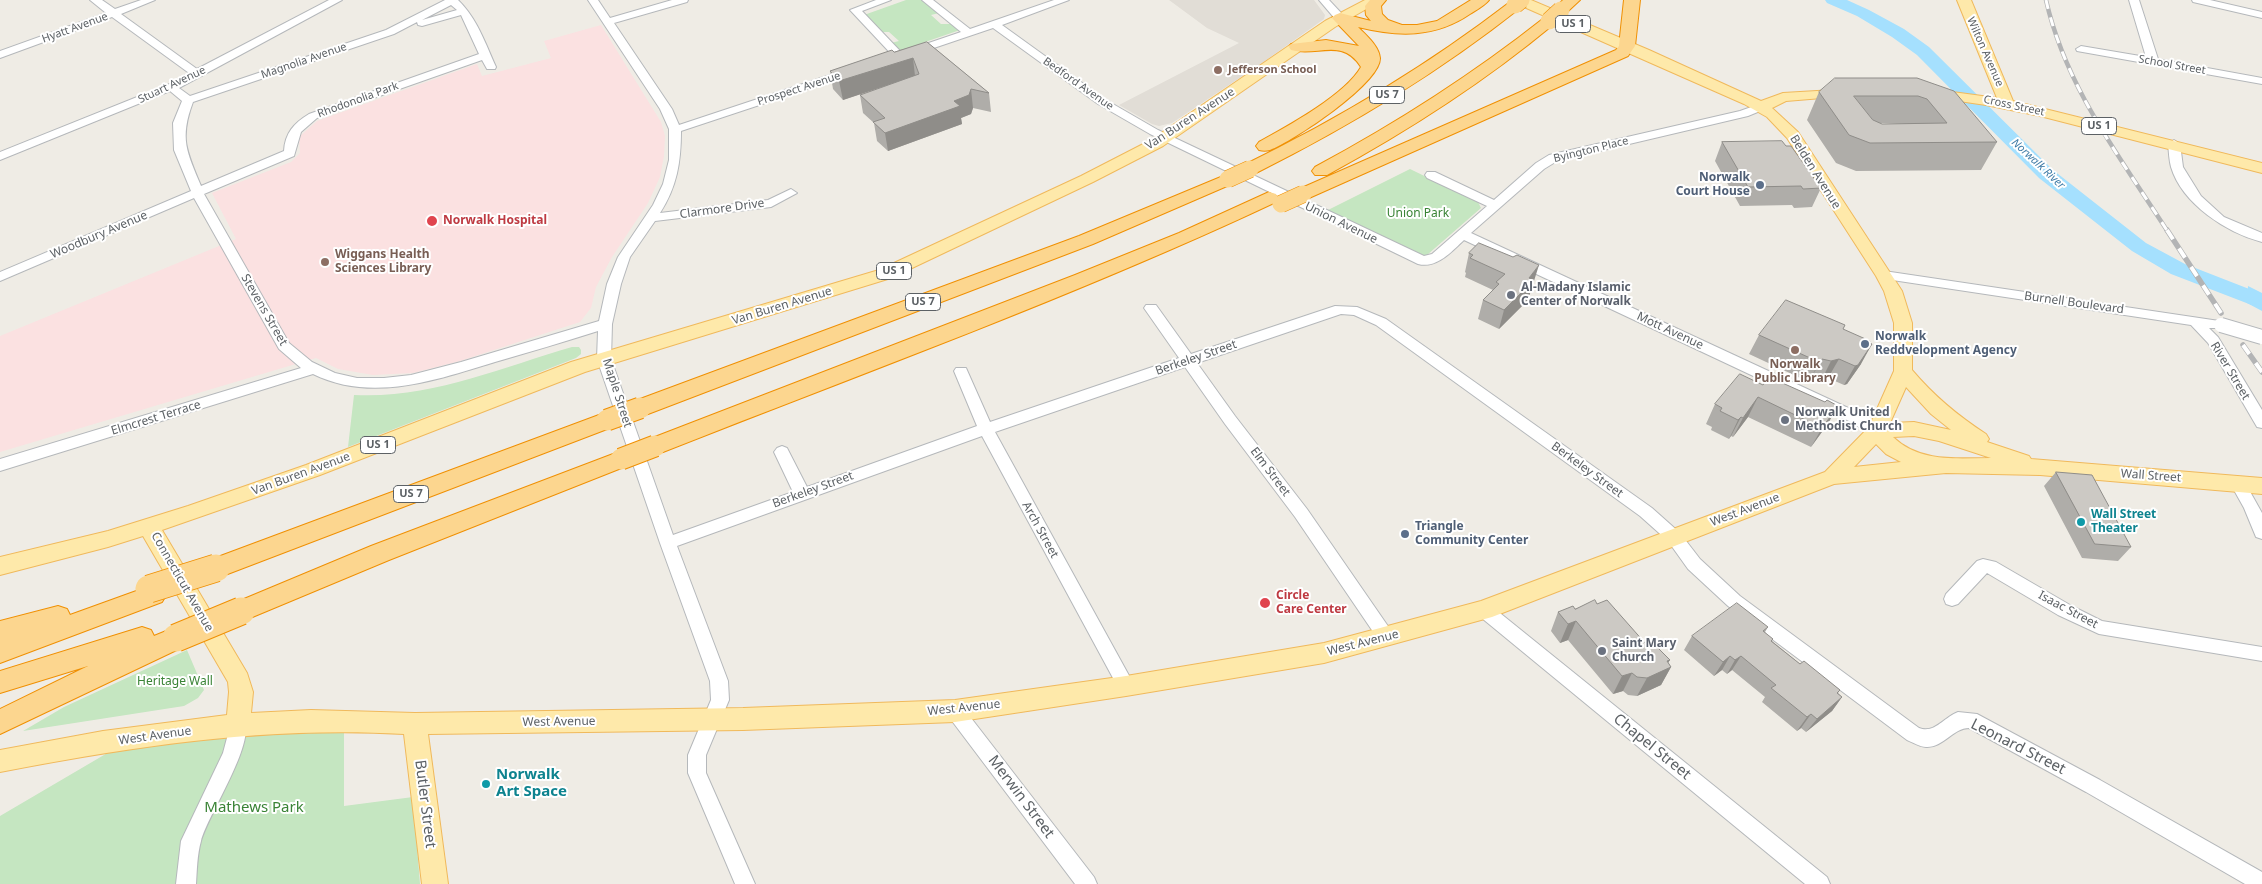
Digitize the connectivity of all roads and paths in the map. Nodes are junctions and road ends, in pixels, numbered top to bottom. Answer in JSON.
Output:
{"nodes":[{"id":1,"x":95,"y":0,"type":"edge"},
{"id":2,"x":150,"y":0,"type":"edge"},
{"id":3,"x":337,"y":0,"type":"edge"},
{"id":4,"x":452,"y":0,"type":"edge"},
{"id":5,"x":593,"y":0,"type":"edge"},
{"id":6,"x":683,"y":0,"type":"edge"},
{"id":7,"x":886,"y":0,"type":"edge"},
{"id":8,"x":927,"y":0,"type":"edge"},
{"id":9,"x":1064,"y":0,"type":"edge"},
{"id":10,"x":1324,"y":0,"type":"edge"},
{"id":11,"x":1376,"y":0,"type":"edge"},
{"id":12,"x":1481,"y":0,"type":"edge"},
{"id":13,"x":1632,"y":0,"type":"edge"},
{"id":14,"x":1964,"y":0,"type":"edge"},
{"id":15,"x":2134,"y":0,"type":"edge"},
{"id":16,"x":2197,"y":0,"type":"edge"},
{"id":17,"x":1518,"y":2,"type":"edge"},
{"id":18,"x":1560,"y":10,"type":"edge"},
{"id":19,"x":464,"y":12,"type":"junction"},
{"id":20,"x":113,"y":14,"type":"junction"},
{"id":21,"x":2262,"y":15,"type":"edge"},
{"id":22,"x":1340,"y":18,"type":"junction"},
{"id":23,"x":609,"y":21,"type":"junction"},
{"id":24,"x":995,"y":24,"type":"junction"},
{"id":25,"x":1406,"y":30,"type":"junction"},
{"id":26,"x":390,"y":32,"type":"junction"},
{"id":27,"x":969,"y":33,"type":"junction"},
{"id":28,"x":1627,"y":46,"type":"junction"},
{"id":29,"x":1297,"y":47,"type":"junction"},
{"id":30,"x":2081,"y":49,"type":"dead end"},
{"id":31,"x":0,"y":55,"type":"edge"},
{"id":32,"x":486,"y":55,"type":"junction"},
{"id":33,"x":2153,"y":62,"type":"junction"},
{"id":34,"x":491,"y":66,"type":"dead end"},
{"id":35,"x":1370,"y":68,"type":"junction"},
{"id":36,"x":856,"y":70,"type":"edge"},
{"id":37,"x":199,"y":73,"type":"junction"},
{"id":38,"x":2262,"y":81,"type":"edge"},
{"id":39,"x":172,"y":87,"type":"junction"},
{"id":40,"x":218,"y":90,"type":"junction"},
{"id":41,"x":1861,"y":91,"type":"edge"},
{"id":42,"x":1922,"y":93,"type":"edge"},
{"id":43,"x":188,"y":100,"type":"junction"},
{"id":44,"x":2007,"y":104,"type":"junction"},
{"id":45,"x":1761,"y":107,"type":"junction"},
{"id":46,"x":675,"y":129,"type":"junction"},
{"id":47,"x":1165,"y":138,"type":"junction"},
{"id":48,"x":2174,"y":144,"type":"junction"},
{"id":49,"x":0,"y":156,"type":"edge"},
{"id":50,"x":2262,"y":168,"type":"edge"},
{"id":51,"x":1431,"y":175,"type":"dead end"},
{"id":52,"x":1259,"y":183,"type":"junction"},
{"id":53,"x":198,"y":192,"type":"junction"},
{"id":54,"x":790,"y":192,"type":"dead end"},
{"id":55,"x":1494,"y":205,"type":"junction"},
{"id":56,"x":651,"y":217,"type":"junction"},
{"id":57,"x":1462,"y":234,"type":"junction"},
{"id":58,"x":2262,"y":238,"type":"edge"},
{"id":59,"x":1422,"y":261,"type":"joint"},
{"id":60,"x":1884,"y":275,"type":"junction"},
{"id":61,"x":0,"y":277,"type":"edge"},
{"id":62,"x":1151,"y":308,"type":"dead end"},
{"id":63,"x":2195,"y":321,"type":"junction"},
{"id":64,"x":605,"y":324,"type":"junction"},
{"id":65,"x":2262,"y":337,"type":"edge"},
{"id":66,"x":604,"y":358,"type":"junction"},
{"id":67,"x":1188,"y":360,"type":"junction"},
{"id":68,"x":311,"y":370,"type":"junction"},
{"id":69,"x":961,"y":371,"type":"dead end"},
{"id":70,"x":1903,"y":372,"type":"junction"},
{"id":71,"x":2262,"y":423,"type":"edge"},
{"id":72,"x":986,"y":429,"type":"junction"},
{"id":73,"x":1877,"y":431,"type":"junction"},
{"id":74,"x":782,"y":452,"type":"dead end"},
{"id":75,"x":2001,"y":453,"type":"junction"},
{"id":76,"x":0,"y":465,"type":"edge"},
{"id":77,"x":1946,"y":465,"type":"junction"},
{"id":78,"x":2040,"y":467,"type":"junction"},
{"id":79,"x":1832,"y":477,"type":"junction"},
{"id":80,"x":2238,"y":483,"type":"junction"},
{"id":81,"x":2262,"y":486,"type":"edge"},
{"id":82,"x":802,"y":494,"type":"junction"},
{"id":83,"x":149,"y":526,"type":"junction"},
{"id":84,"x":2262,"y":533,"type":"edge"},
{"id":85,"x":1674,"y":537,"type":"junction"},
{"id":86,"x":668,"y":543,"type":"junction"},
{"id":87,"x":0,"y":566,"type":"edge"},
{"id":88,"x":1952,"y":599,"type":"dead end"},
{"id":89,"x":1484,"y":610,"type":"junction"},
{"id":90,"x":173,"y":633,"type":"junction"},
{"id":91,"x":1386,"y":637,"type":"junction"},
{"id":92,"x":5,"y":645,"type":"edge"},
{"id":93,"x":2262,"y":654,"type":"edge"},
{"id":94,"x":0,"y":682,"type":"edge"},
{"id":95,"x":1126,"y":686,"type":"junction"},
{"id":96,"x":58,"y":693,"type":"junction"},
{"id":97,"x":955,"y":711,"type":"junction"},
{"id":98,"x":711,"y":720,"type":"junction"},
{"id":99,"x":0,"y":722,"type":"edge"},
{"id":100,"x":415,"y":724,"type":"junction"},
{"id":101,"x":238,"y":725,"type":"junction"},
{"id":102,"x":0,"y":726,"type":"edge"},
{"id":103,"x":0,"y":761,"type":"edge"},
{"id":104,"x":2262,"y":882,"type":"edge"},
{"id":105,"x":186,"y":884,"type":"edge"},
{"id":106,"x":435,"y":884,"type":"edge"},
{"id":107,"x":745,"y":884,"type":"edge"},
{"id":108,"x":1087,"y":884,"type":"edge"},
{"id":109,"x":1820,"y":884,"type":"edge"}],
"edges":[{"from":1,"to":20,"type":"street"},
{"from":2,"to":20,"type":"street","name":"Hyatt Avenue"},
{"from":3,"to":37,"type":"street","name":"Stuart Avenue"},
{"from":4,"to":19,"type":"street"},
{"from":4,"to":26,"type":"street","name":"Magnolia Avenue"},
{"from":5,"to":23,"type":"street","name":"Maple Street"},
{"from":6,"to":23,"type":"street"},
{"from":7,"to":27,"type":"street"},
{"from":8,"to":27,"type":"street"},
{"from":9,"to":24,"type":"street"},
{"from":10,"to":22,"type":"street"},
{"from":11,"to":22,"type":"main road","name":"Van Buren Avenue","number":"US 1"},
{"from":11,"to":25,"type":"highway"},
{"from":12,"to":25,"type":"highway"},
{"from":13,"to":28,"type":"highway"},
{"from":14,"to":44,"type":"main road","name":"Wilton Avenue"},
{"from":15,"to":33,"type":"street"},
{"from":16,"to":21,"type":"street"},
{"from":17,"to":28,"type":"main road","name":"Belden Avenue","number":"US 1"},
{"from":17,"to":52,"type":"highway","number":"US 7"},
{"from":18,"to":52,"type":"highway","number":"US 7"},
{"from":19,"to":26,"type":"street","name":"Magnolia Avenue"},
{"from":19,"to":32,"type":"street"},
{"from":20,"to":31,"type":"street","name":"Hyatt Avenue"},
{"from":20,"to":37,"type":"street"},
{"from":22,"to":25,"type":"highway"},
{"from":22,"to":29,"type":"main road","name":"Van Buren Avenue","number":"US 1"},
{"from":22,"to":35,"type":"highway"},
{"from":23,"to":46,"type":"street","name":"Maple Street"},
{"from":24,"to":27,"type":"street"},
{"from":24,"to":47,"type":"street","name":"Bedford Avenue"},
{"from":26,"to":40,"type":"street","name":"Magnolia Avenue"},
{"from":28,"to":45,"type":"main road","name":"Belden Avenue","number":"US 1"},
{"from":28,"to":52,"type":"highway"},
{"from":29,"to":35,"type":"highway"},
{"from":29,"to":47,"type":"main road","name":"Van Buren Avenue","number":"US 1"},
{"from":30,"to":33,"type":"street","name":"School Street"},
{"from":32,"to":34,"type":"street"},
{"from":32,"to":53,"type":"street","name":"Rhodonolia Park"},
{"from":33,"to":38,"type":"street","name":"School Street"},
{"from":35,"to":52,"type":"highway"},
{"from":36,"to":46,"type":"street","name":"Prospect Avenue"},
{"from":37,"to":39,"type":"street","name":"Stuart Avenue"},
{"from":37,"to":40,"type":"street"},
{"from":39,"to":43,"type":"street"},
{"from":39,"to":49,"type":"street","name":"Stuart Avenue"},
{"from":40,"to":43,"type":"street"},
{"from":41,"to":45,"type":"main road"},
{"from":42,"to":44,"type":"main road","name":"Cross Street","number":"US 1"},
{"from":43,"to":53,"type":"street","name":"Stevens Street"},
{"from":44,"to":48,"type":"main road","name":"Cross Street","number":"US 1"},
{"from":45,"to":55,"type":"street","name":"Byington Place"},
{"from":45,"to":60,"type":"main road","name":"Belden Avenue"},
{"from":46,"to":56,"type":"street","name":"Maple Street"},
{"from":47,"to":52,"type":"street","name":"Bedford Avenue"},
{"from":47,"to":66,"type":"main road","name":"Van Buren Avenue","number":"US 1"},
{"from":48,"to":50,"type":"main road","name":"Cross Street","number":"US 1"},
{"from":48,"to":58,"type":"street"},
{"from":51,"to":55,"type":"street"},
{"from":52,"to":59,"type":"street","name":"Union Avenue"},
{"from":52,"to":90,"type":"highway","bridge":true},
{"from":52,"to":92,"type":"highway","number":"US 7","bridge":true},
{"from":53,"to":61,"type":"street","name":"Woodbury Avenue"},
{"from":53,"to":68,"type":"street","name":"Stevens Street"},
{"from":54,"to":56,"type":"street","name":"Clarmore Drive"},
{"from":55,"to":57,"type":"street","name":"Byington Place"},
{"from":56,"to":64,"type":"street","name":"Maple Street"},
{"from":57,"to":59,"type":"street","name":"Byington Place"},
{"from":57,"to":73,"type":"street","name":"Mott Avenue"},
{"from":60,"to":63,"type":"street","name":"Burnell Boulevard"},
{"from":60,"to":70,"type":"main road","name":"Belden Avenue"},
{"from":62,"to":67,"type":"street","name":"Elm Street"},
{"from":63,"to":65,"type":"street","name":"Burnell Boulevard","bridge":true},
{"from":63,"to":71,"type":"street","name":"River Street"},
{"from":64,"to":66,"type":"street","name":"Maple Street"},
{"from":64,"to":68,"type":"street","name":"Stevens Street"},
{"from":66,"to":83,"type":"main road","name":"Van Buren Avenue","number":"US 1"},
{"from":66,"to":86,"type":"street","name":"Maple Street"},
{"from":67,"to":72,"type":"street","name":"Berkeley Street"},
{"from":67,"to":85,"type":"street","name":"Berkeley Street"},
{"from":67,"to":91,"type":"street","name":"Elm Street"},
{"from":68,"to":76,"type":"street","name":"Elmcrest Terrace"},
{"from":69,"to":72,"type":"street","name":"Arch Street"},
{"from":70,"to":73,"type":"main road","name":"Belden Avenue"},
{"from":70,"to":75,"type":"main road","name":"Wall Street"},
{"from":72,"to":82,"type":"street","name":"Berkeley Street"},
{"from":72,"to":95,"type":"street","name":"Arch Street"},
{"from":73,"to":75,"type":"main road","name":"Wall Street"},
{"from":73,"to":77,"type":"main road","name":"Wall Street"},
{"from":73,"to":79,"type":"main road","name":"West Avenue"},
{"from":74,"to":82,"type":"street"},
{"from":75,"to":78,"type":"main road","name":"Wall Street"},
{"from":77,"to":78,"type":"main road","name":"Wall Street"},
{"from":77,"to":79,"type":"main road","name":"Wall Street"},
{"from":78,"to":80,"type":"main road","name":"Wall Street"},
{"from":79,"to":85,"type":"main road","name":"West Avenue"},
{"from":80,"to":81,"type":"main road","name":"Wall Street"},
{"from":80,"to":84,"type":"street"},
{"from":82,"to":86,"type":"street","name":"Berkeley Street"},
{"from":83,"to":87,"type":"main road","name":"Connecticut Avenue","number":"US 1"},
{"from":83,"to":101,"type":"main road","name":"Connecticut Avenue"},
{"from":85,"to":89,"type":"main road","name":"West Avenue"},
{"from":85,"to":104,"type":"street","name":"Leonard Street"},
{"from":86,"to":98,"type":"street","name":"Maple Street"},
{"from":88,"to":93,"type":"street","name":"Isaac Street"},
{"from":89,"to":91,"type":"main road","name":"West Avenue"},
{"from":89,"to":109,"type":"street","name":"Chapel Street"},
{"from":90,"to":94,"type":"highway"},
{"from":90,"to":96,"type":"highway"},
{"from":91,"to":95,"type":"main road","name":"West Avenue"},
{"from":95,"to":97,"type":"main road","name":"West Avenue"},
{"from":96,"to":99,"type":"highway"},
{"from":96,"to":102,"type":"highway"},
{"from":97,"to":98,"type":"main road","name":"West Avenue"},
{"from":97,"to":108,"type":"street","name":"Merwin Street"},
{"from":98,"to":100,"type":"main road","name":"West Avenue"},
{"from":98,"to":107,"type":"street","name":"Maple Street"},
{"from":100,"to":101,"type":"main road","name":"West Avenue"},
{"from":100,"to":106,"type":"main road","name":"Butler Street"},
{"from":101,"to":103,"type":"main road","name":"West Avenue"},
{"from":101,"to":105,"type":"street"}]}
